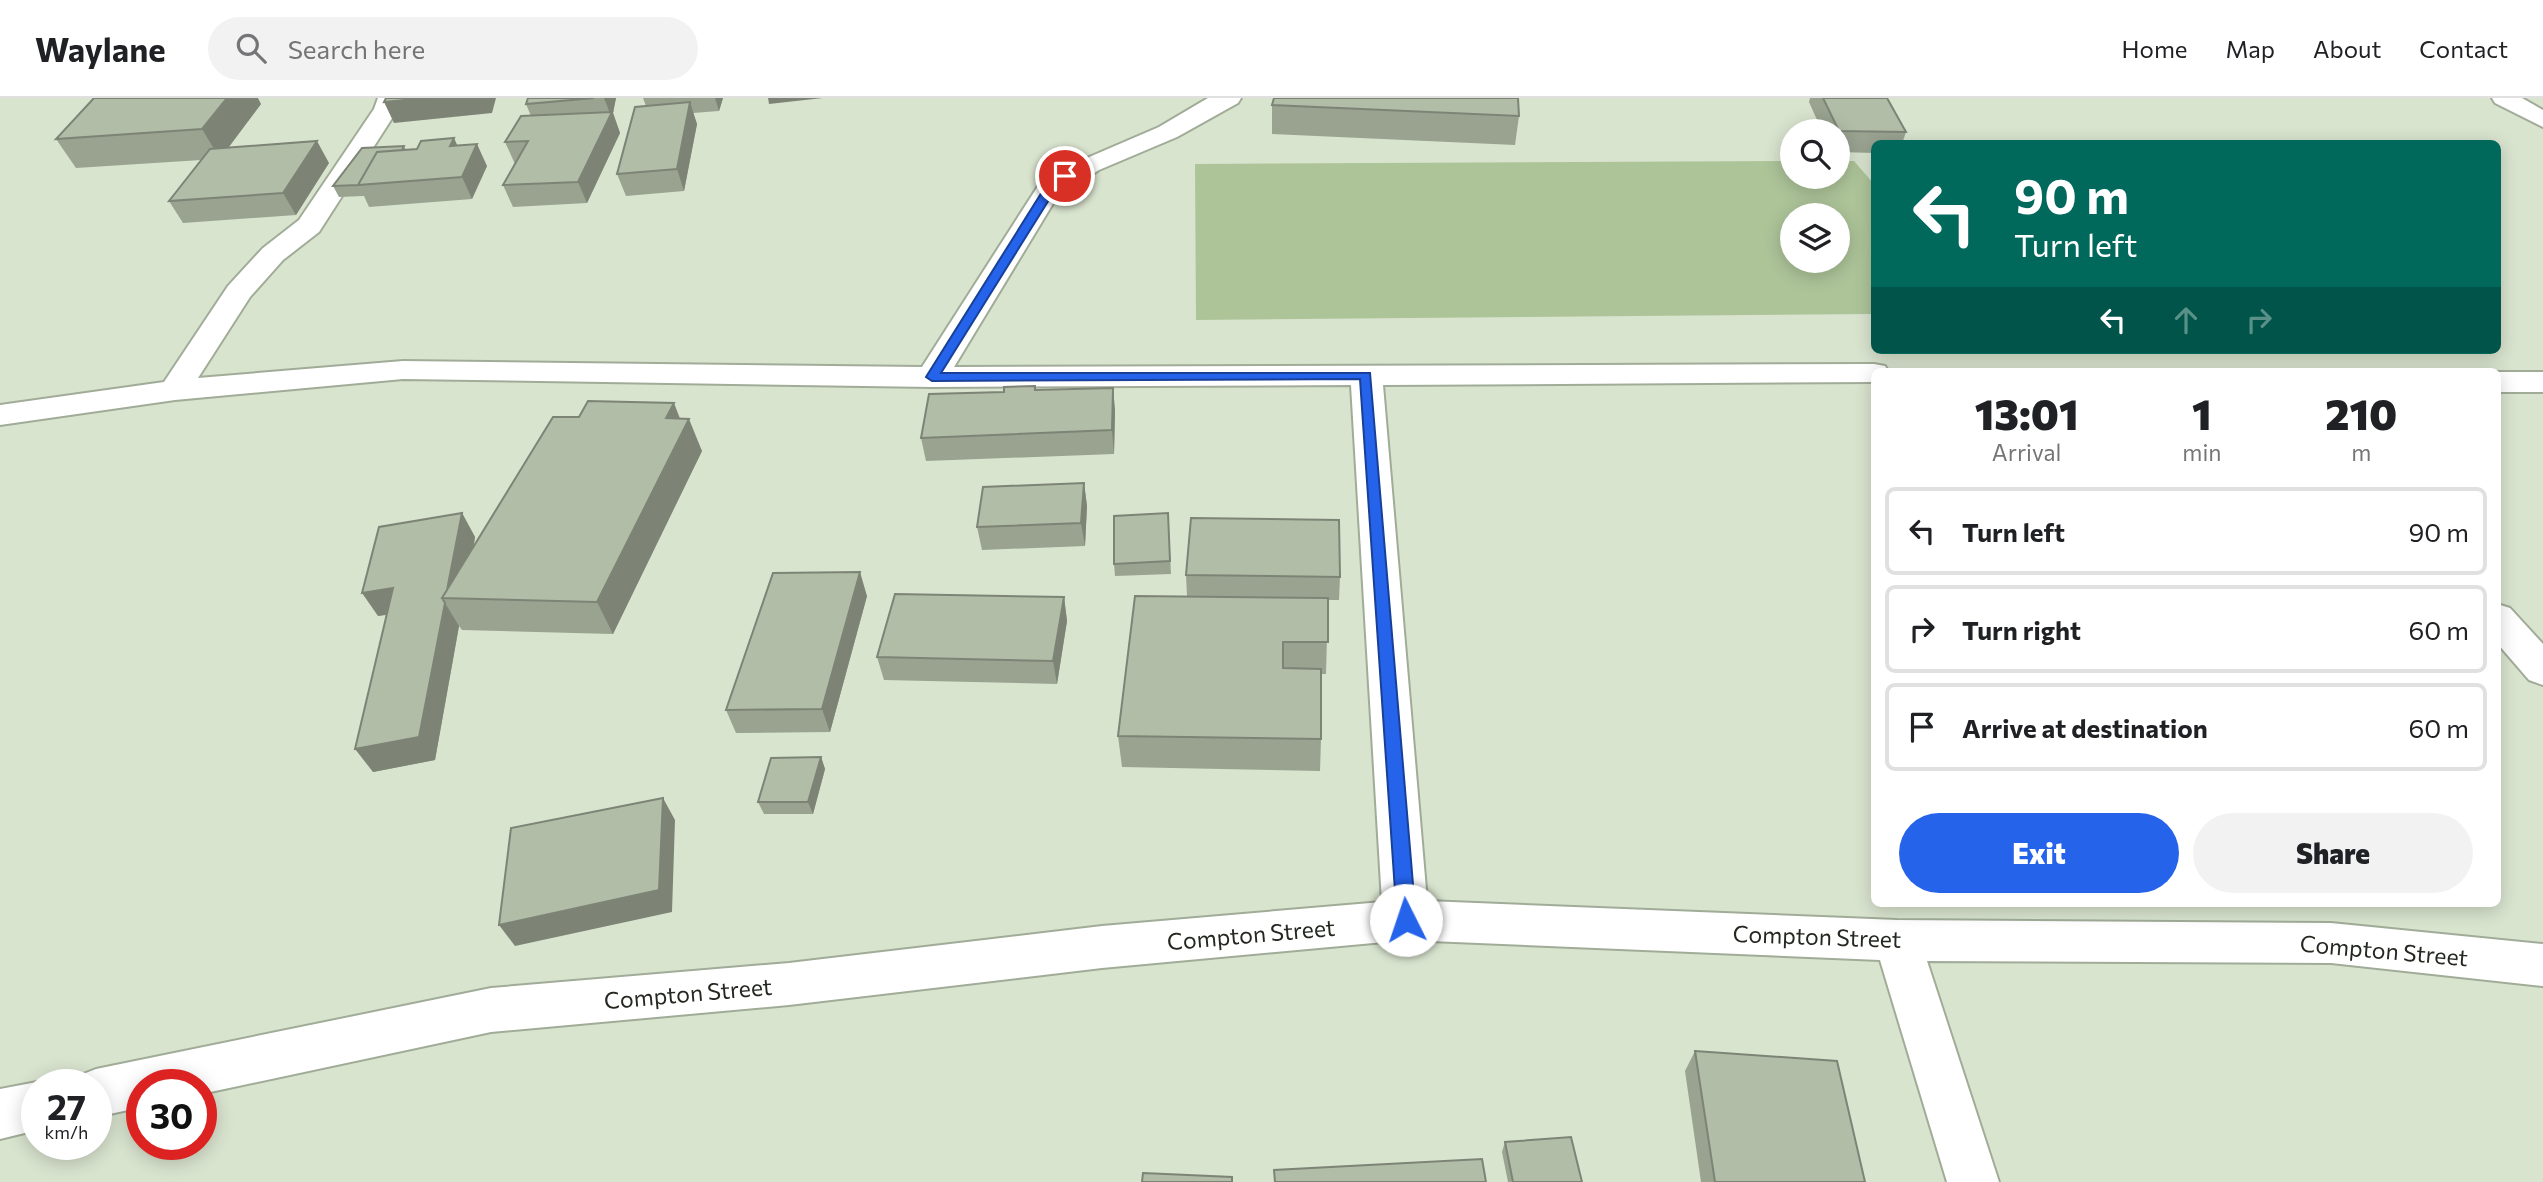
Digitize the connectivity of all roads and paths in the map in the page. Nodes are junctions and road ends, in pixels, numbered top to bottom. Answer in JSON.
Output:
{"nodes":[{"id":1,"x":390,"y":98,"type":"edge"},
{"id":2,"x":2504,"y":98,"type":"edge"},
{"id":3,"x":1216,"y":100,"type":"edge"},
{"id":4,"x":2543,"y":120,"type":"edge"},
{"id":5,"x":1871,"y":373,"type":"edge"},
{"id":6,"x":1366,"y":376,"type":"junction"},
{"id":7,"x":932,"y":377,"type":"junction"},
{"id":8,"x":2501,"y":382,"type":"edge"},
{"id":9,"x":2543,"y":382,"type":"edge"},
{"id":10,"x":175,"y":390,"type":"junction"},
{"id":11,"x":0,"y":415,"type":"edge"},
{"id":12,"x":2501,"y":623,"type":"edge"},
{"id":13,"x":2543,"y":670,"type":"edge"},
{"id":14,"x":1406,"y":920,"type":"junction"},
{"id":15,"x":1897,"y":940,"type":"junction"},
{"id":16,"x":2543,"y":965,"type":"edge"},
{"id":17,"x":112,"y":1090,"type":"edge"},
{"id":18,"x":21,"y":1109,"type":"edge"},
{"id":19,"x":0,"y":1114,"type":"edge"},
{"id":20,"x":1973,"y":1182,"type":"edge"}],
"edges":[{"from":1,"to":10,"type":"street"},
{"from":2,"to":4,"type":"street"},
{"from":3,"to":7,"type":"street"},
{"from":5,"to":6,"type":"street"},
{"from":6,"to":7,"type":"street"},
{"from":6,"to":14,"type":"street"},
{"from":7,"to":10,"type":"street"},
{"from":8,"to":9,"type":"street"},
{"from":10,"to":11,"type":"street"},
{"from":12,"to":13,"type":"street"},
{"from":14,"to":15,"type":"street","name":"Compton Street"},
{"from":14,"to":17,"type":"street","name":"Compton Street"},
{"from":15,"to":16,"type":"street","name":"Compton Street"},
{"from":15,"to":20,"type":"street"},
{"from":18,"to":19,"type":"street"}]}
